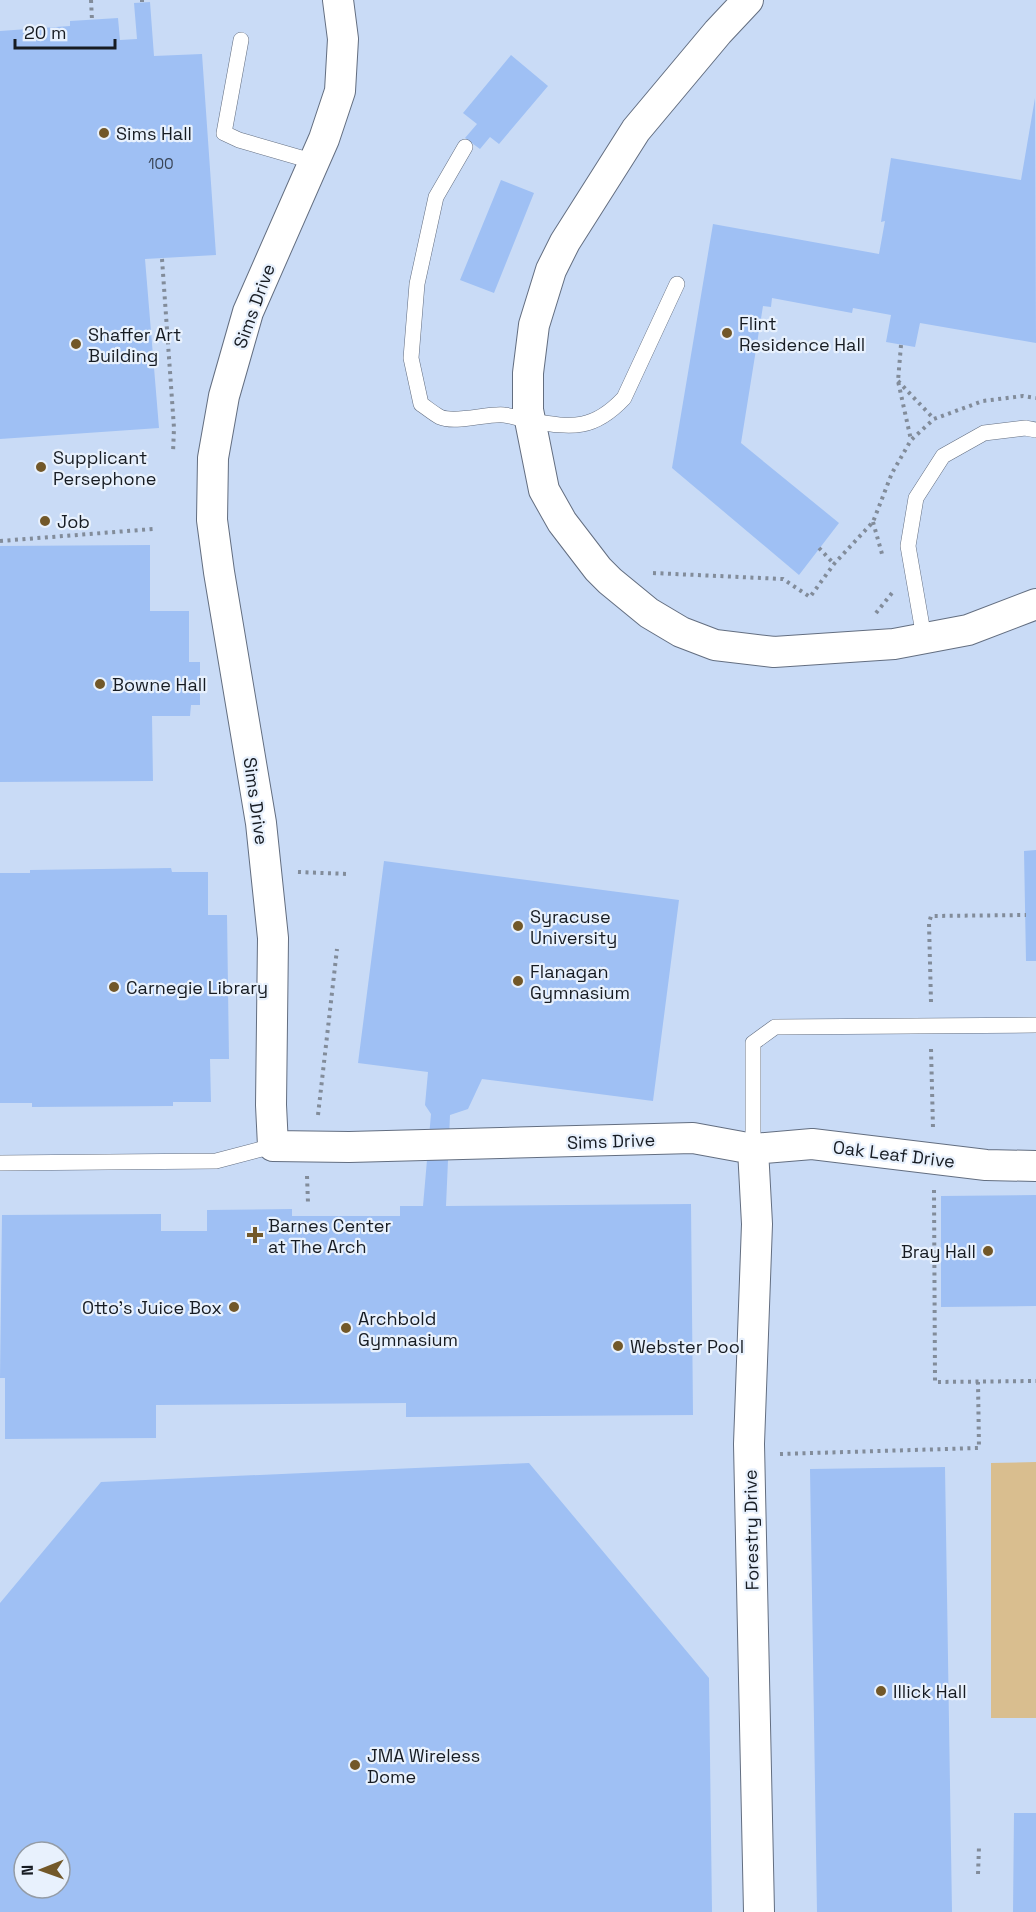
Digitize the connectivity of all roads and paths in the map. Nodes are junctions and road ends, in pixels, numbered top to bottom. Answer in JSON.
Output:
{"nodes":[{"id":1,"x":91,"y":0,"type":"edge"},
{"id":2,"x":338,"y":0,"type":"edge"},
{"id":3,"x":748,"y":0,"type":"edge"},
{"id":4,"x":92,"y":20,"type":"dead end"},
{"id":5,"x":241,"y":40,"type":"dead end"},
{"id":6,"x":465,"y":147,"type":"dead end"},
{"id":7,"x":315,"y":162,"type":"junction"},
{"id":8,"x":162,"y":259,"type":"dead end"},
{"id":9,"x":677,"y":284,"type":"dead end"},
{"id":10,"x":901,"y":345,"type":"dead end"},
{"id":11,"x":898,"y":381,"type":"junction"},
{"id":12,"x":1036,"y":398,"type":"edge"},
{"id":13,"x":934,"y":420,"type":"junction"},
{"id":14,"x":530,"y":421,"type":"junction"},
{"id":15,"x":1036,"y":430,"type":"edge"},
{"id":16,"x":911,"y":440,"type":"junction"},
{"id":17,"x":172,"y":453,"type":"dead end"},
{"id":18,"x":873,"y":522,"type":"junction"},
{"id":19,"x":153,"y":529,"type":"dead end"},
{"id":20,"x":0,"y":541,"type":"edge"},
{"id":21,"x":819,"y":548,"type":"dead end"},
{"id":22,"x":884,"y":563,"type":"dead end"},
{"id":23,"x":834,"y":564,"type":"junction"},
{"id":24,"x":652,"y":573,"type":"dead end"},
{"id":25,"x":890,"y":583,"type":"dead end"},
{"id":26,"x":1036,"y":604,"type":"edge"},
{"id":27,"x":872,"y":619,"type":"dead end"},
{"id":28,"x":924,"y":638,"type":"junction"},
{"id":29,"x":294,"y":872,"type":"dead end"},
{"id":30,"x":349,"y":874,"type":"dead end"},
{"id":31,"x":1026,"y":915,"type":"dead end"},
{"id":32,"x":337,"y":949,"type":"dead end"},
{"id":33,"x":1036,"y":1025,"type":"edge"},
{"id":34,"x":931,"y":1026,"type":"junction"},
{"id":35,"x":318,"y":1119,"type":"dead end"},
{"id":36,"x":273,"y":1146,"type":"junction"},
{"id":37,"x":753,"y":1149,"type":"junction"},
{"id":38,"x":933,"y":1159,"type":"junction"},
{"id":39,"x":0,"y":1163,"type":"edge"},
{"id":40,"x":1036,"y":1166,"type":"edge"},
{"id":41,"x":307,"y":1175,"type":"dead end"},
{"id":42,"x":308,"y":1203,"type":"dead end"},
{"id":43,"x":934,"y":1215,"type":"dead end"},
{"id":44,"x":1036,"y":1381,"type":"edge"},
{"id":45,"x":978,"y":1382,"type":"junction"},
{"id":46,"x":749,"y":1454,"type":"junction"},
{"id":47,"x":979,"y":1847,"type":"dead end"},
{"id":48,"x":978,"y":1874,"type":"dead end"},
{"id":49,"x":759,"y":1912,"type":"edge"}],
"edges":[{"from":1,"to":4,"type":"path"},
{"from":2,"to":7,"type":"street","name":"Sims Drive"},
{"from":3,"to":14,"type":"street"},
{"from":5,"to":7,"type":"lane"},
{"from":6,"to":14,"type":"lane"},
{"from":7,"to":36,"type":"street","name":"Sims Drive"},
{"from":8,"to":17,"type":"path"},
{"from":9,"to":14,"type":"lane"},
{"from":10,"to":11,"type":"path"},
{"from":11,"to":13,"type":"path"},
{"from":11,"to":16,"type":"path"},
{"from":12,"to":13,"type":"path"},
{"from":13,"to":16,"type":"path"},
{"from":14,"to":28,"type":"street"},
{"from":15,"to":28,"type":"lane"},
{"from":16,"to":18,"type":"path"},
{"from":18,"to":22,"type":"path"},
{"from":18,"to":23,"type":"path"},
{"from":19,"to":20,"type":"path"},
{"from":21,"to":23,"type":"path"},
{"from":23,"to":24,"type":"path"},
{"from":25,"to":27,"type":"path"},
{"from":26,"to":28,"type":"street"},
{"from":29,"to":30,"type":"path"},
{"from":31,"to":34,"type":"path"},
{"from":32,"to":35,"type":"path"},
{"from":33,"to":34,"type":"lane"},
{"from":34,"to":37,"type":"lane"},
{"from":34,"to":38,"type":"path"},
{"from":36,"to":37,"type":"street","name":"Sims Drive"},
{"from":36,"to":39,"type":"lane"},
{"from":37,"to":38,"type":"street","name":"Oak Leaf Drive"},
{"from":37,"to":46,"type":"street","name":"Forestry Drive"},
{"from":38,"to":40,"type":"street","name":"Oak Leaf Drive"},
{"from":41,"to":42,"type":"path"},
{"from":43,"to":45,"type":"path"},
{"from":44,"to":45,"type":"path"},
{"from":45,"to":46,"type":"path"},
{"from":46,"to":49,"type":"street","name":"Forestry Drive"},
{"from":47,"to":48,"type":"path"}]}
